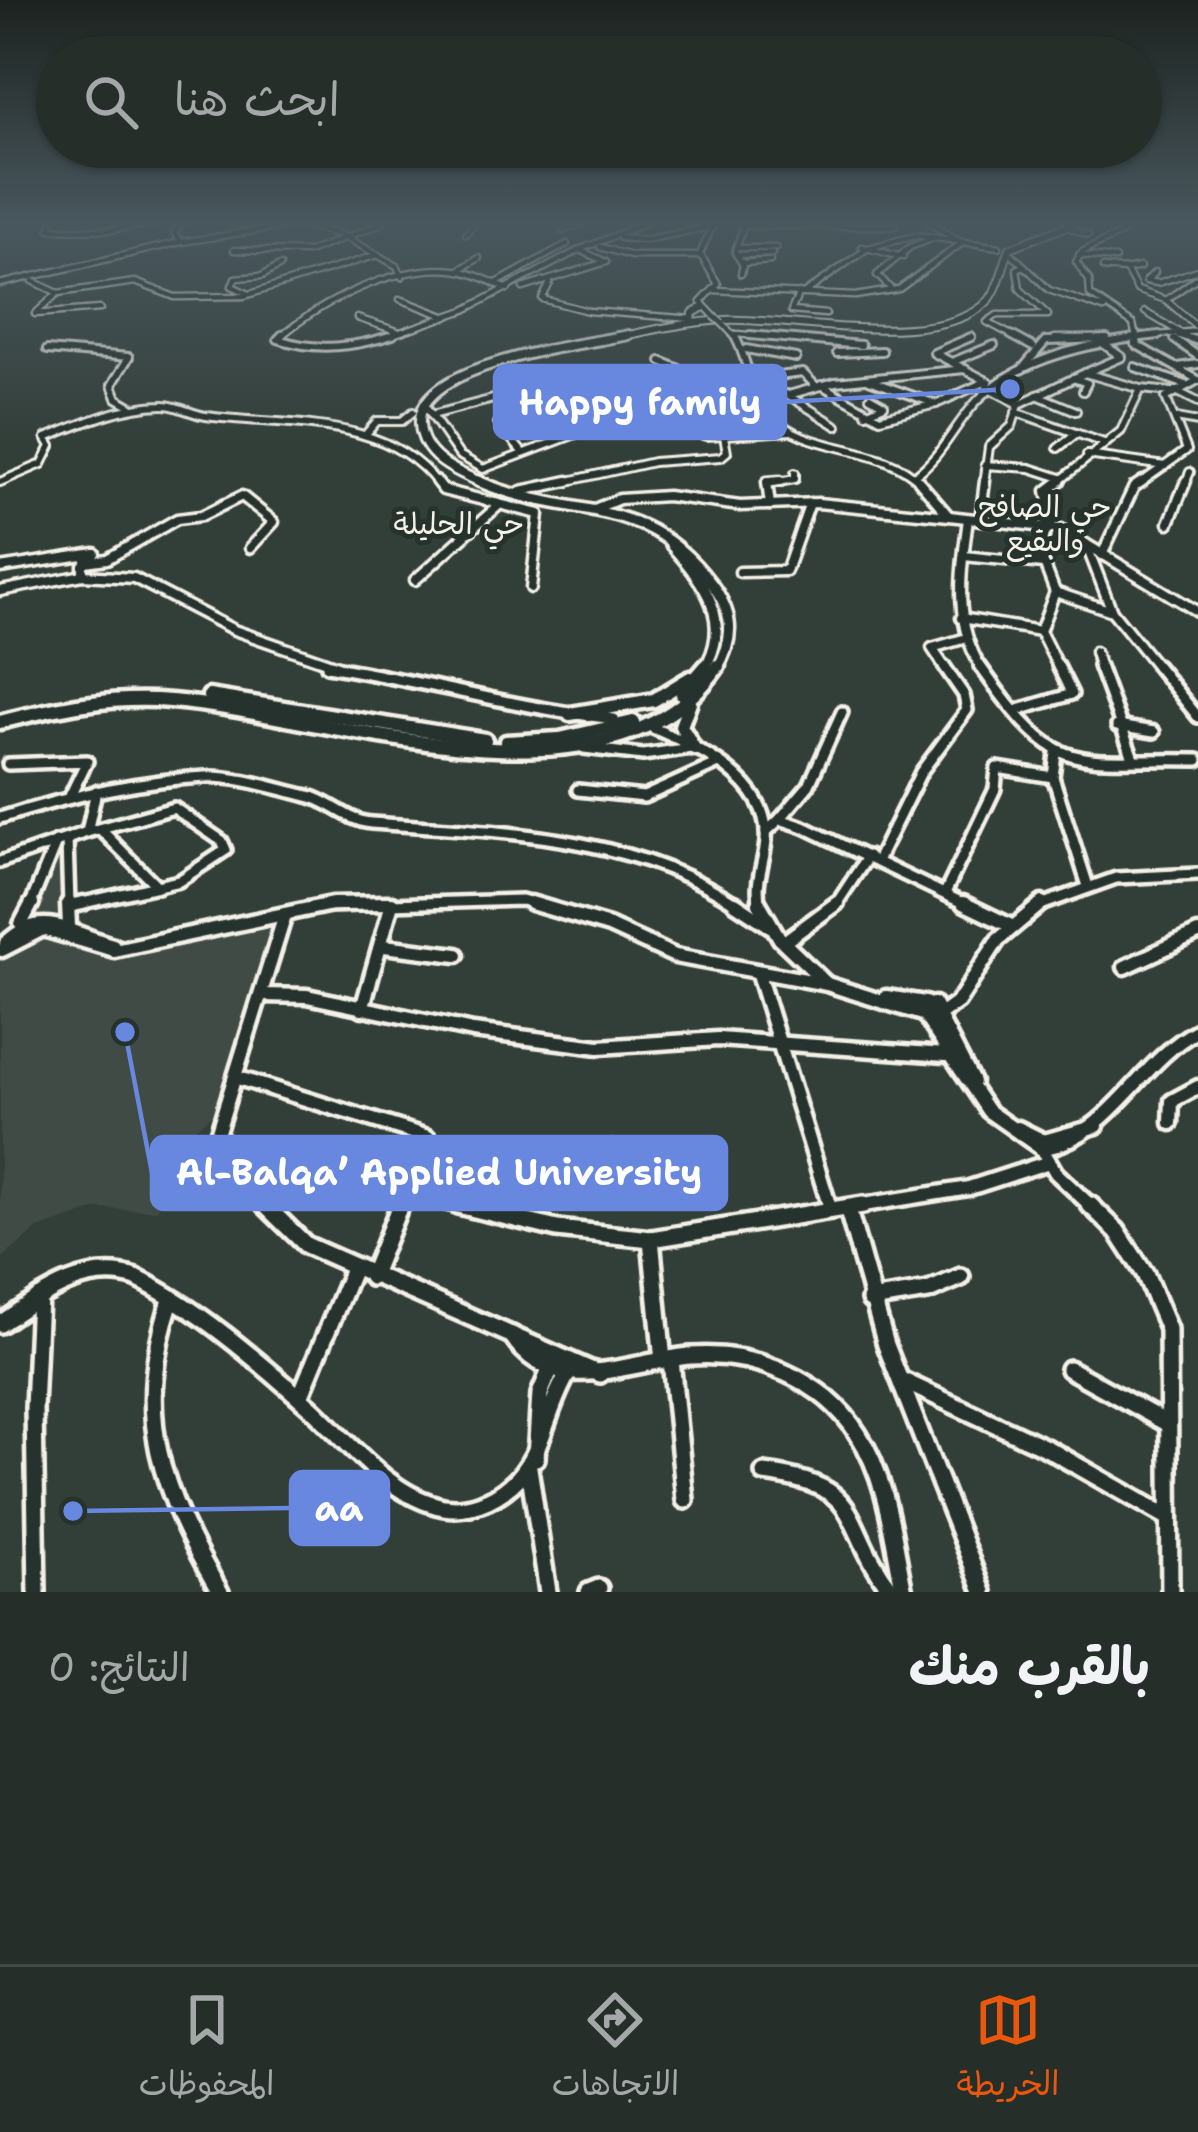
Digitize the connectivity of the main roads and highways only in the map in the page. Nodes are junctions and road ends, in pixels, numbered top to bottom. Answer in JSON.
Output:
{"nodes":[{"id":1,"x":984,"y":297,"type":"edge"},
{"id":2,"x":991,"y":297,"type":"edge"},
{"id":3,"x":704,"y":308,"type":"road end"},
{"id":4,"x":693,"y":319,"type":"junction"},
{"id":5,"x":696,"y":568,"type":"junction"},
{"id":6,"x":710,"y":662,"type":"junction"},
{"id":7,"x":700,"y":690,"type":"junction"},
{"id":8,"x":570,"y":714,"type":"road end"},
{"id":9,"x":310,"y":715,"type":"junction"},
{"id":10,"x":0,"y":718,"type":"edge"},
{"id":11,"x":694,"y":748,"type":"road end"}],
"edges":[{"from":1,"to":4,"type":"main road"},
{"from":2,"to":5,"type":"main road"},
{"from":3,"to":4,"type":"main road"},
{"from":4,"to":5,"type":"main road"},
{"from":5,"to":6,"type":"main road"},
{"from":5,"to":7,"type":"main road"},
{"from":6,"to":8,"type":"main road"},
{"from":6,"to":9,"type":"main road"},
{"from":7,"to":9,"type":"main road"},
{"from":7,"to":11,"type":"main road"},
{"from":9,"to":10,"type":"main road"}]}
